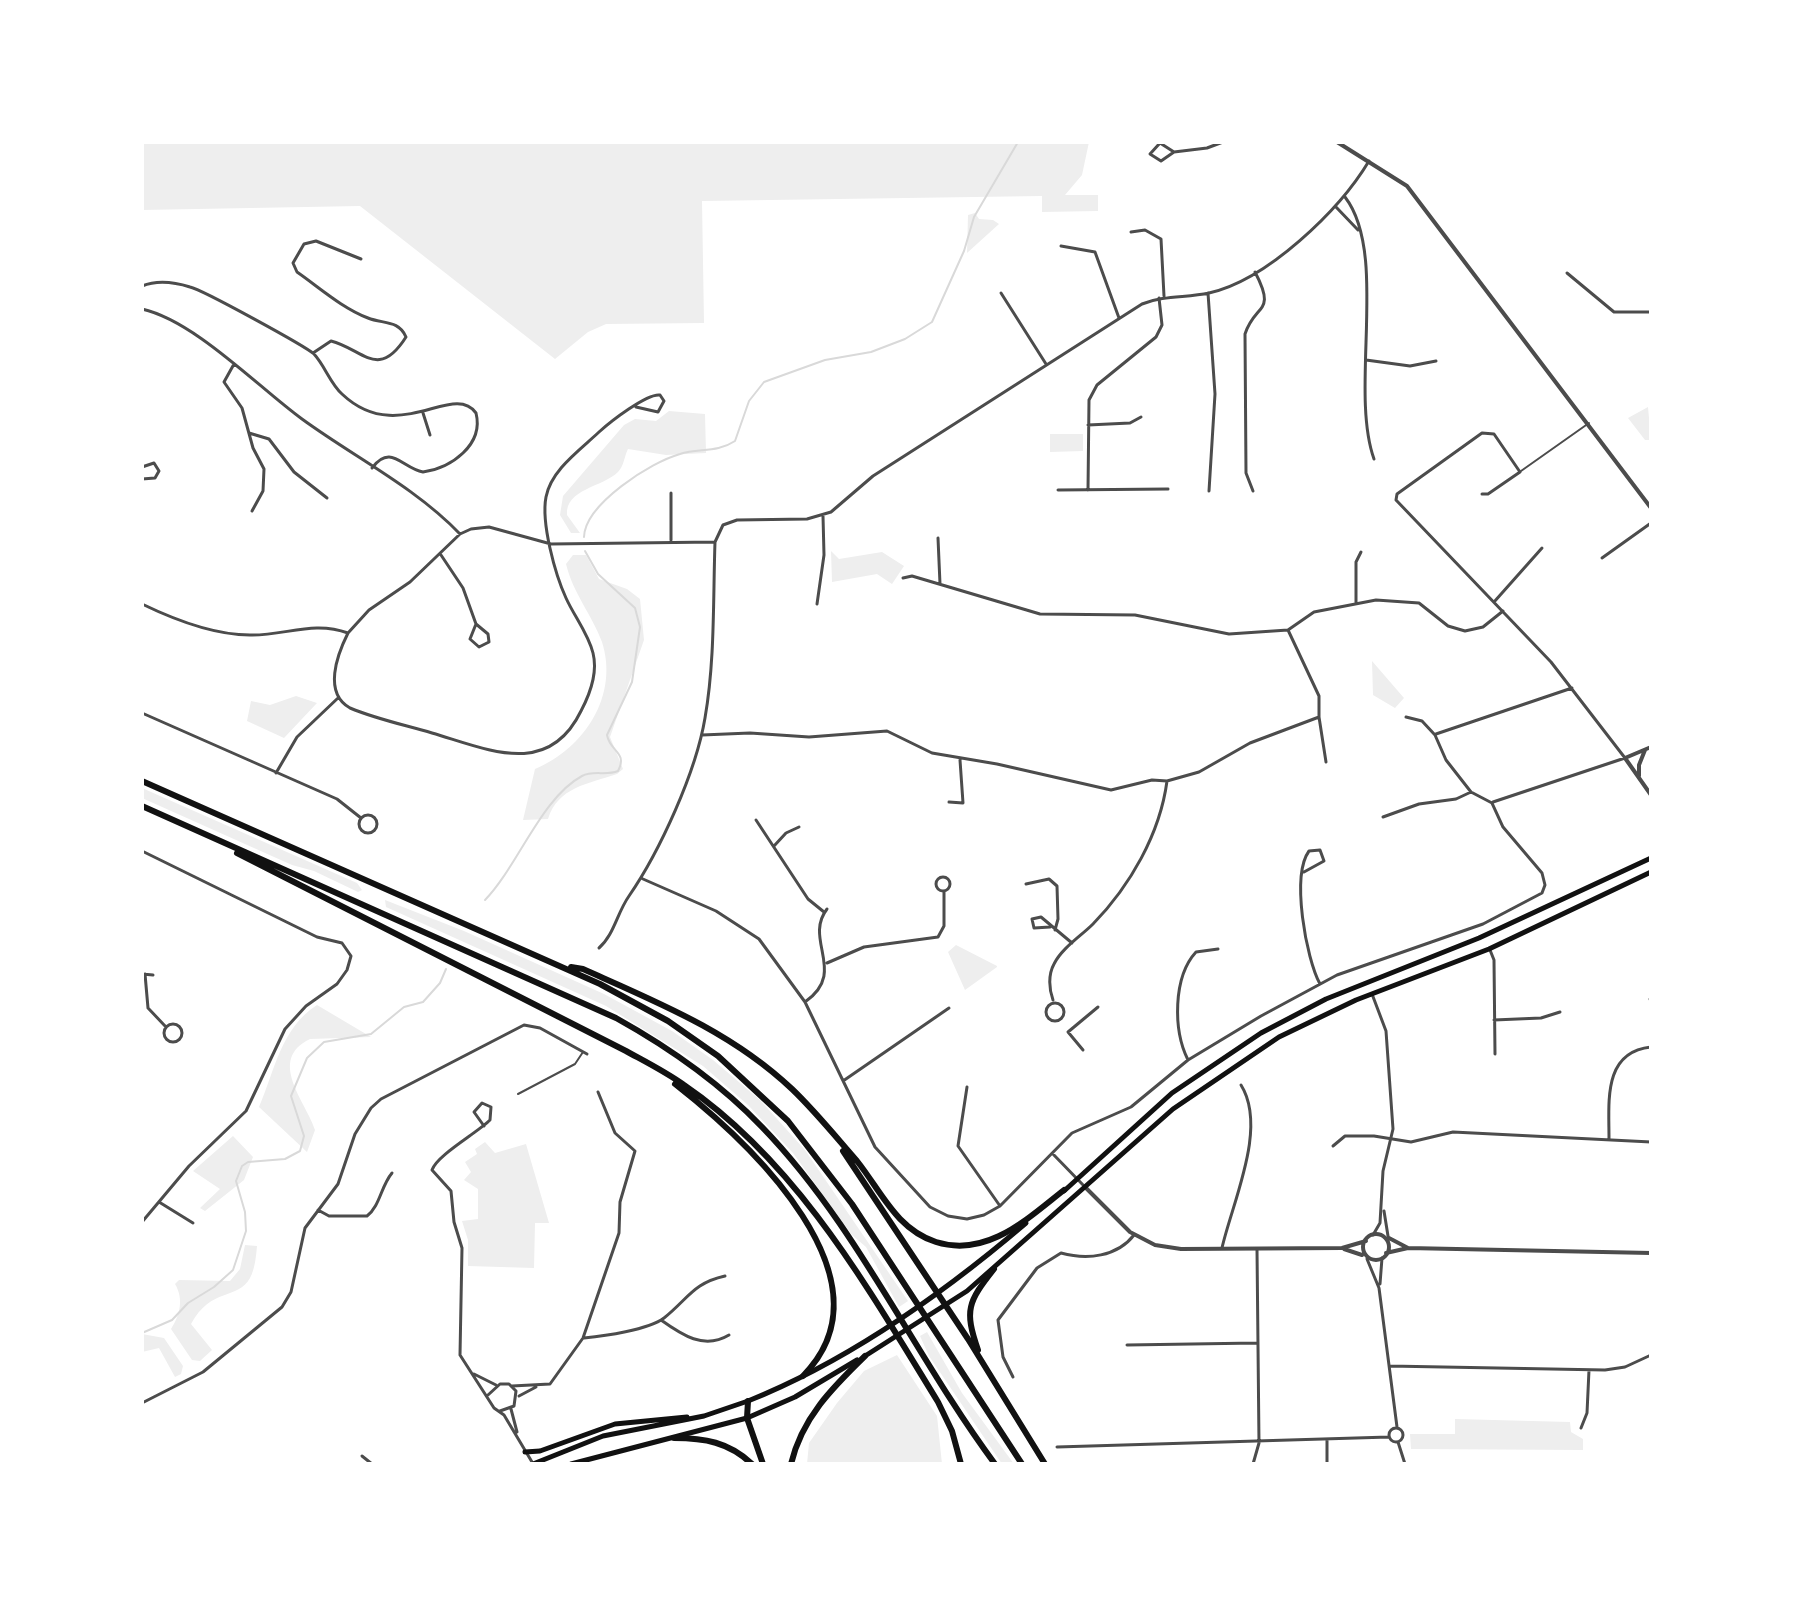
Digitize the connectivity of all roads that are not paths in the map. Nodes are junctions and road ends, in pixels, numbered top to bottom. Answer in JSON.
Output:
{"nodes":[{"id":1,"x":1223,"y":142,"type":"edge"},
{"id":2,"x":1337,"y":142,"type":"edge"},
{"id":3,"x":1174,"y":152,"type":"junction"},
{"id":4,"x":1369,"y":161,"type":"junction"},
{"id":5,"x":1345,"y":197,"type":"junction"},
{"id":6,"x":1335,"y":206,"type":"junction"},
{"id":7,"x":1358,"y":230,"type":"junction"},
{"id":8,"x":1131,"y":232,"type":"dead end"},
{"id":9,"x":1061,"y":246,"type":"dead end"},
{"id":10,"x":361,"y":259,"type":"dead end"},
{"id":11,"x":1255,"y":272,"type":"junction"},
{"id":12,"x":1567,"y":273,"type":"dead end"},
{"id":13,"x":142,"y":286,"type":"edge"},
{"id":14,"x":1001,"y":293,"type":"dead end"},
{"id":15,"x":1208,"y":293,"type":"junction"},
{"id":16,"x":1161,"y":297,"type":"junction"},
{"id":17,"x":142,"y":309,"type":"edge"},
{"id":18,"x":1651,"y":312,"type":"edge"},
{"id":19,"x":1119,"y":318,"type":"junction"},
{"id":20,"x":313,"y":353,"type":"junction"},
{"id":21,"x":1366,"y":360,"type":"junction"},
{"id":22,"x":1436,"y":361,"type":"dead end"},
{"id":23,"x":234,"y":364,"type":"junction"},
{"id":24,"x":1046,"y":364,"type":"junction"},
{"id":25,"x":636,"y":407,"type":"junction"},
{"id":26,"x":423,"y":413,"type":"junction"},
{"id":27,"x":1141,"y":417,"type":"dead end"},
{"id":28,"x":1589,"y":423,"type":"junction"},
{"id":29,"x":1088,"y":425,"type":"junction"},
{"id":30,"x":249,"y":433,"type":"junction"},
{"id":31,"x":430,"y":435,"type":"dead end"},
{"id":32,"x":1374,"y":459,"type":"dead end"},
{"id":33,"x":142,"y":467,"type":"edge"},
{"id":34,"x":372,"y":468,"type":"junction"},
{"id":35,"x":1520,"y":472,"type":"junction"},
{"id":36,"x":142,"y":479,"type":"edge"},
{"id":37,"x":1168,"y":489,"type":"dead end"},
{"id":38,"x":1058,"y":490,"type":"dead end"},
{"id":39,"x":1088,"y":490,"type":"junction"},
{"id":40,"x":1209,"y":491,"type":"dead end"},
{"id":41,"x":1253,"y":491,"type":"dead end"},
{"id":42,"x":671,"y":493,"type":"dead end"},
{"id":43,"x":1482,"y":494,"type":"dead end"},
{"id":44,"x":327,"y":498,"type":"dead end"},
{"id":45,"x":1651,"y":508,"type":"edge"},
{"id":46,"x":252,"y":511,"type":"dead end"},
{"id":47,"x":823,"y":516,"type":"junction"},
{"id":48,"x":1651,"y":523,"type":"edge"},
{"id":49,"x":460,"y":534,"type":"junction"},
{"id":50,"x":938,"y":538,"type":"dead end"},
{"id":51,"x":671,"y":540,"type":"junction"},
{"id":52,"x":715,"y":542,"type":"junction"},
{"id":53,"x":551,"y":544,"type":"junction"},
{"id":54,"x":1542,"y":548,"type":"dead end"},
{"id":55,"x":1361,"y":552,"type":"dead end"},
{"id":56,"x":441,"y":555,"type":"junction"},
{"id":57,"x":1602,"y":558,"type":"dead end"},
{"id":58,"x":903,"y":578,"type":"dead end"},
{"id":59,"x":940,"y":584,"type":"junction"},
{"id":60,"x":1494,"y":602,"type":"junction"},
{"id":61,"x":1356,"y":603,"type":"junction"},
{"id":62,"x":142,"y":604,"type":"edge"},
{"id":63,"x":817,"y":604,"type":"dead end"},
{"id":64,"x":1503,"y":611,"type":"junction"},
{"id":65,"x":476,"y":624,"type":"junction"},
{"id":66,"x":1288,"y":630,"type":"junction"},
{"id":67,"x":348,"y":633,"type":"junction"},
{"id":68,"x":1572,"y":688,"type":"junction"},
{"id":69,"x":338,"y":698,"type":"junction"},
{"id":70,"x":142,"y":713,"type":"edge"},
{"id":71,"x":1319,"y":717,"type":"junction"},
{"id":72,"x":1406,"y":717,"type":"dead end"},
{"id":73,"x":702,"y":735,"type":"junction"},
{"id":74,"x":1435,"y":735,"type":"junction"},
{"id":75,"x":1648,"y":748,"type":"edge"},
{"id":76,"x":1625,"y":758,"type":"junction"},
{"id":77,"x":960,"y":760,"type":"junction"},
{"id":78,"x":1326,"y":762,"type":"dead end"},
{"id":79,"x":276,"y":773,"type":"junction"},
{"id":80,"x":1639,"y":778,"type":"junction"},
{"id":81,"x":142,"y":781,"type":"edge"},
{"id":82,"x":1167,"y":781,"type":"junction"},
{"id":83,"x":1471,"y":792,"type":"junction"},
{"id":84,"x":1651,"y":795,"type":"edge"},
{"id":85,"x":949,"y":802,"type":"dead end"},
{"id":86,"x":1492,"y":803,"type":"junction"},
{"id":87,"x":142,"y":806,"type":"edge"},
{"id":88,"x":1383,"y":817,"type":"dead end"},
{"id":89,"x":361,"y":818,"type":"junction"},
{"id":90,"x":756,"y":820,"type":"dead end"},
{"id":91,"x":799,"y":827,"type":"dead end"},
{"id":92,"x":210,"y":837,"type":"junction"},
{"id":93,"x":774,"y":846,"type":"junction"},
{"id":94,"x":142,"y":851,"type":"edge"},
{"id":95,"x":1651,"y":858,"type":"edge"},
{"id":96,"x":1304,"y":872,"type":"junction"},
{"id":97,"x":1651,"y":872,"type":"edge"},
{"id":98,"x":643,"y":879,"type":"junction"},
{"id":99,"x":1026,"y":884,"type":"dead end"},
{"id":100,"x":944,"y":891,"type":"dead end"},
{"id":101,"x":1050,"y":927,"type":"dead end"},
{"id":102,"x":1055,"y":930,"type":"junction"},
{"id":103,"x":1072,"y":943,"type":"junction"},
{"id":104,"x":599,"y":948,"type":"dead end"},
{"id":105,"x":1218,"y":949,"type":"dead end"},
{"id":106,"x":1489,"y":949,"type":"junction"},
{"id":107,"x":827,"y":963,"type":"junction"},
{"id":108,"x":562,"y":966,"type":"junction"},
{"id":109,"x":144,"y":974,"type":"edge"},
{"id":110,"x":153,"y":975,"type":"dead end"},
{"id":111,"x":1320,"y":984,"type":"junction"},
{"id":112,"x":1372,"y":994,"type":"junction"},
{"id":113,"x":1053,"y":1000,"type":"junction"},
{"id":114,"x":805,"y":1002,"type":"junction"},
{"id":115,"x":1098,"y":1007,"type":"dead end"},
{"id":116,"x":949,"y":1008,"type":"dead end"},
{"id":117,"x":1560,"y":1012,"type":"dead end"},
{"id":118,"x":1494,"y":1020,"type":"junction"},
{"id":119,"x":166,"y":1027,"type":"junction"},
{"id":120,"x":1651,"y":1047,"type":"edge"},
{"id":121,"x":1083,"y":1050,"type":"dead end"},
{"id":122,"x":585,"y":1053,"type":"joint"},
{"id":123,"x":1495,"y":1054,"type":"dead end"},
{"id":124,"x":1188,"y":1060,"type":"junction"},
{"id":125,"x":654,"y":1066,"type":"junction"},
{"id":126,"x":843,"y":1081,"type":"junction"},
{"id":127,"x":1241,"y":1085,"type":"dead end"},
{"id":128,"x":967,"y":1087,"type":"dead end"},
{"id":129,"x":598,"y":1092,"type":"dead end"},
{"id":130,"x":518,"y":1094,"type":"dead end"},
{"id":131,"x":822,"y":1122,"type":"junction"},
{"id":132,"x":484,"y":1126,"type":"junction"},
{"id":133,"x":1391,"y":1138,"type":"junction"},
{"id":134,"x":1609,"y":1138,"type":"junction"},
{"id":135,"x":1651,"y":1142,"type":"edge"},
{"id":136,"x":1333,"y":1146,"type":"dead end"},
{"id":137,"x":1052,"y":1153,"type":"junction"},
{"id":138,"x":392,"y":1173,"type":"dead end"},
{"id":139,"x":1076,"y":1178,"type":"junction"},
{"id":140,"x":1085,"y":1187,"type":"junction"},
{"id":141,"x":1064,"y":1190,"type":"junction"},
{"id":142,"x":159,"y":1202,"type":"junction"},
{"id":143,"x":1000,"y":1206,"type":"junction"},
{"id":144,"x":1383,"y":1208,"type":"junction"},
{"id":145,"x":318,"y":1210,"type":"junction"},
{"id":146,"x":142,"y":1222,"type":"edge"},
{"id":147,"x":193,"y":1223,"type":"dead end"},
{"id":148,"x":1134,"y":1235,"type":"junction"},
{"id":149,"x":1373,"y":1235,"type":"junction"},
{"id":150,"x":1388,"y":1237,"type":"junction"},
{"id":151,"x":1366,"y":1241,"type":"junction"},
{"id":152,"x":1222,"y":1248,"type":"junction"},
{"id":153,"x":1257,"y":1248,"type":"junction"},
{"id":154,"x":1342,"y":1248,"type":"junction"},
{"id":155,"x":1408,"y":1248,"type":"junction"},
{"id":156,"x":1651,"y":1253,"type":"edge"},
{"id":157,"x":1384,"y":1256,"type":"junction"},
{"id":158,"x":1365,"y":1257,"type":"junction"},
{"id":159,"x":994,"y":1269,"type":"junction"},
{"id":160,"x":725,"y":1276,"type":"dead end"},
{"id":161,"x":1379,"y":1288,"type":"junction"},
{"id":162,"x":933,"y":1293,"type":"junction"},
{"id":163,"x":942,"y":1308,"type":"junction"},
{"id":164,"x":661,"y":1320,"type":"junction"},
{"id":165,"x":729,"y":1335,"type":"dead end"},
{"id":166,"x":583,"y":1338,"type":"junction"},
{"id":167,"x":1257,"y":1343,"type":"junction"},
{"id":168,"x":1127,"y":1345,"type":"dead end"},
{"id":169,"x":1651,"y":1355,"type":"edge"},
{"id":170,"x":865,"y":1356,"type":"junction"},
{"id":171,"x":983,"y":1365,"type":"junction"},
{"id":172,"x":1389,"y":1366,"type":"junction"},
{"id":173,"x":1589,"y":1370,"type":"junction"},
{"id":174,"x":474,"y":1374,"type":"junction"},
{"id":175,"x":803,"y":1376,"type":"junction"},
{"id":176,"x":1013,"y":1377,"type":"dead end"},
{"id":177,"x":544,"y":1384,"type":"junction"},
{"id":178,"x":496,"y":1385,"type":"junction"},
{"id":179,"x":512,"y":1386,"type":"junction"},
{"id":180,"x":488,"y":1395,"type":"junction"},
{"id":181,"x":517,"y":1398,"type":"junction"},
{"id":182,"x":748,"y":1401,"type":"junction"},
{"id":183,"x":142,"y":1403,"type":"edge"},
{"id":184,"x":511,"y":1409,"type":"junction"},
{"id":185,"x":500,"y":1411,"type":"junction"},
{"id":186,"x":704,"y":1416,"type":"junction"},
{"id":187,"x":747,"y":1418,"type":"junction"},
{"id":188,"x":1397,"y":1427,"type":"junction"},
{"id":189,"x":1581,"y":1428,"type":"dead end"},
{"id":190,"x":1389,"y":1437,"type":"junction"},
{"id":191,"x":674,"y":1438,"type":"junction"},
{"id":192,"x":519,"y":1440,"type":"junction"},
{"id":193,"x":1327,"y":1440,"type":"junction"},
{"id":194,"x":1398,"y":1442,"type":"junction"},
{"id":195,"x":1259,"y":1443,"type":"junction"},
{"id":196,"x":1057,"y":1447,"type":"dead end"},
{"id":197,"x":525,"y":1452,"type":"junction"},
{"id":198,"x":362,"y":1456,"type":"dead end"},
{"id":199,"x":372,"y":1464,"type":"edge"},
{"id":200,"x":533,"y":1464,"type":"edge"},
{"id":201,"x":571,"y":1464,"type":"edge"},
{"id":202,"x":752,"y":1464,"type":"edge"},
{"id":203,"x":763,"y":1464,"type":"edge"},
{"id":204,"x":791,"y":1464,"type":"edge"},
{"id":205,"x":961,"y":1464,"type":"edge"},
{"id":206,"x":995,"y":1464,"type":"edge"},
{"id":207,"x":1022,"y":1464,"type":"edge"},
{"id":208,"x":1045,"y":1464,"type":"edge"},
{"id":209,"x":1253,"y":1464,"type":"edge"},
{"id":210,"x":1327,"y":1464,"type":"edge"},
{"id":211,"x":1405,"y":1464,"type":"edge"}],
"edges":[{"from":1,"to":3,"type":"street"},
{"from":2,"to":4,"type":"street"},
{"from":3,"to":3,"type":"street"},
{"from":4,"to":5,"type":"street"},
{"from":4,"to":28,"type":"street"},
{"from":5,"to":6,"type":"street"},
{"from":5,"to":7,"type":"street"},
{"from":6,"to":7,"type":"street"},
{"from":6,"to":11,"type":"street"},
{"from":7,"to":21,"type":"street"},
{"from":8,"to":16,"type":"street"},
{"from":9,"to":19,"type":"street"},
{"from":10,"to":20,"type":"street"},
{"from":11,"to":15,"type":"street"},
{"from":11,"to":41,"type":"street"},
{"from":12,"to":18,"type":"street"},
{"from":13,"to":20,"type":"street"},
{"from":14,"to":24,"type":"street"},
{"from":15,"to":16,"type":"street"},
{"from":15,"to":40,"type":"street"},
{"from":16,"to":19,"type":"street"},
{"from":16,"to":29,"type":"street"},
{"from":17,"to":23,"type":"street"},
{"from":19,"to":24,"type":"street"},
{"from":20,"to":26,"type":"street"},
{"from":21,"to":22,"type":"street"},
{"from":21,"to":32,"type":"street"},
{"from":23,"to":30,"type":"street"},
{"from":23,"to":34,"type":"street"},
{"from":24,"to":47,"type":"street"},
{"from":25,"to":25,"type":"street"},
{"from":25,"to":53,"type":"street"},
{"from":26,"to":31,"type":"street"},
{"from":26,"to":34,"type":"street"},
{"from":27,"to":29,"type":"street"},
{"from":28,"to":35,"type":"lane"},
{"from":28,"to":45,"type":"street"},
{"from":29,"to":39,"type":"street"},
{"from":30,"to":44,"type":"street"},
{"from":30,"to":46,"type":"street"},
{"from":33,"to":36,"type":"street"},
{"from":34,"to":49,"type":"street"},
{"from":35,"to":43,"type":"street"},
{"from":35,"to":60,"type":"street"},
{"from":37,"to":39,"type":"street"},
{"from":38,"to":39,"type":"street"},
{"from":42,"to":51,"type":"street"},
{"from":47,"to":52,"type":"street"},
{"from":47,"to":63,"type":"street"},
{"from":48,"to":57,"type":"street"},
{"from":49,"to":53,"type":"street"},
{"from":49,"to":56,"type":"street"},
{"from":50,"to":59,"type":"street"},
{"from":51,"to":52,"type":"street"},
{"from":51,"to":53,"type":"street"},
{"from":52,"to":73,"type":"street"},
{"from":53,"to":69,"type":"street"},
{"from":54,"to":60,"type":"street"},
{"from":55,"to":61,"type":"street"},
{"from":56,"to":65,"type":"street"},
{"from":56,"to":67,"type":"street"},
{"from":58,"to":59,"type":"street"},
{"from":59,"to":66,"type":"street"},
{"from":60,"to":64,"type":"street"},
{"from":61,"to":64,"type":"street"},
{"from":61,"to":66,"type":"street"},
{"from":62,"to":67,"type":"street"},
{"from":64,"to":68,"type":"street"},
{"from":65,"to":65,"type":"street"},
{"from":66,"to":71,"type":"street"},
{"from":67,"to":69,"type":"street"},
{"from":68,"to":74,"type":"street"},
{"from":68,"to":76,"type":"street"},
{"from":69,"to":79,"type":"street"},
{"from":70,"to":79,"type":"street"},
{"from":71,"to":78,"type":"street"},
{"from":71,"to":82,"type":"street"},
{"from":72,"to":74,"type":"street"},
{"from":73,"to":77,"type":"street"},
{"from":73,"to":98,"type":"street"},
{"from":74,"to":83,"type":"street"},
{"from":75,"to":76,"type":"street"},
{"from":75,"to":80,"type":"street"},
{"from":76,"to":80,"type":"street"},
{"from":76,"to":86,"type":"street"},
{"from":77,"to":82,"type":"street"},
{"from":77,"to":85,"type":"street"},
{"from":79,"to":89,"type":"street"},
{"from":80,"to":84,"type":"street"},
{"from":81,"to":108,"type":"highway"},
{"from":82,"to":103,"type":"street"},
{"from":83,"to":86,"type":"street"},
{"from":83,"to":88,"type":"street"},
{"from":86,"to":111,"type":"street"},
{"from":87,"to":92,"type":"highway"},
{"from":89,"to":89,"type":"street"},
{"from":90,"to":93,"type":"street"},
{"from":91,"to":93,"type":"street"},
{"from":92,"to":125,"type":"highway"},
{"from":92,"to":206,"type":"highway"},
{"from":93,"to":107,"type":"street"},
{"from":94,"to":142,"type":"street"},
{"from":95,"to":139,"type":"main road"},
{"from":96,"to":96,"type":"street"},
{"from":96,"to":111,"type":"street"},
{"from":97,"to":106,"type":"main road"},
{"from":98,"to":104,"type":"street"},
{"from":98,"to":114,"type":"street"},
{"from":99,"to":102,"type":"street"},
{"from":100,"to":107,"type":"street"},
{"from":101,"to":102,"type":"street"},
{"from":102,"to":103,"type":"street"},
{"from":103,"to":113,"type":"street"},
{"from":105,"to":124,"type":"street"},
{"from":106,"to":112,"type":"main road"},
{"from":106,"to":118,"type":"street"},
{"from":107,"to":114,"type":"street"},
{"from":108,"to":131,"type":"highway"},
{"from":108,"to":207,"type":"highway"},
{"from":109,"to":110,"type":"street"},
{"from":109,"to":119,"type":"street"},
{"from":111,"to":124,"type":"street"},
{"from":112,"to":133,"type":"street"},
{"from":112,"to":140,"type":"main road"},
{"from":113,"to":113,"type":"street"},
{"from":114,"to":126,"type":"street"},
{"from":115,"to":121,"type":"street"},
{"from":116,"to":126,"type":"street"},
{"from":117,"to":118,"type":"street"},
{"from":118,"to":123,"type":"street"},
{"from":119,"to":119,"type":"street"},
{"from":120,"to":134,"type":"street"},
{"from":122,"to":130,"type":"lane"},
{"from":122,"to":145,"type":"street"},
{"from":124,"to":137,"type":"street"},
{"from":125,"to":175,"type":"highway"},
{"from":125,"to":205,"type":"highway"},
{"from":126,"to":143,"type":"street"},
{"from":127,"to":152,"type":"street"},
{"from":128,"to":143,"type":"street"},
{"from":129,"to":166,"type":"street"},
{"from":131,"to":141,"type":"highway"},
{"from":131,"to":162,"type":"highway"},
{"from":132,"to":132,"type":"street"},
{"from":132,"to":174,"type":"street"},
{"from":133,"to":134,"type":"street"},
{"from":133,"to":136,"type":"street"},
{"from":133,"to":144,"type":"street"},
{"from":134,"to":135,"type":"street"},
{"from":137,"to":139,"type":"street"},
{"from":137,"to":143,"type":"street"},
{"from":138,"to":145,"type":"street"},
{"from":139,"to":140,"type":"street"},
{"from":139,"to":141,"type":"main road"},
{"from":140,"to":148,"type":"street"},
{"from":140,"to":159,"type":"main road"},
{"from":141,"to":162,"type":"main road"},
{"from":142,"to":146,"type":"street"},
{"from":142,"to":147,"type":"street"},
{"from":144,"to":149,"type":"street"},
{"from":144,"to":150,"type":"street"},
{"from":145,"to":183,"type":"street"},
{"from":148,"to":152,"type":"street"},
{"from":148,"to":176,"type":"street"},
{"from":149,"to":150,"type":"street"},
{"from":149,"to":151,"type":"street"},
{"from":150,"to":155,"type":"street"},
{"from":150,"to":157,"type":"street"},
{"from":151,"to":154,"type":"street"},
{"from":151,"to":158,"type":"street"},
{"from":152,"to":153,"type":"street"},
{"from":153,"to":154,"type":"street"},
{"from":153,"to":167,"type":"street"},
{"from":154,"to":158,"type":"street"},
{"from":155,"to":156,"type":"street"},
{"from":155,"to":157,"type":"street"},
{"from":157,"to":158,"type":"street"},
{"from":157,"to":161,"type":"street"},
{"from":158,"to":161,"type":"street"},
{"from":159,"to":163,"type":"main road"},
{"from":159,"to":171,"type":"highway"},
{"from":160,"to":164,"type":"street"},
{"from":161,"to":172,"type":"street"},
{"from":162,"to":163,"type":"highway"},
{"from":162,"to":175,"type":"main road"},
{"from":163,"to":170,"type":"main road"},
{"from":163,"to":171,"type":"highway"},
{"from":164,"to":165,"type":"street"},
{"from":164,"to":166,"type":"street"},
{"from":166,"to":177,"type":"street"},
{"from":167,"to":168,"type":"street"},
{"from":167,"to":195,"type":"street"},
{"from":169,"to":173,"type":"street"},
{"from":170,"to":187,"type":"main road"},
{"from":170,"to":204,"type":"highway"},
{"from":171,"to":208,"type":"highway"},
{"from":172,"to":173,"type":"street"},
{"from":172,"to":188,"type":"street"},
{"from":173,"to":189,"type":"street"},
{"from":174,"to":178,"type":"street"},
{"from":174,"to":180,"type":"street"},
{"from":175,"to":182,"type":"main road"},
{"from":177,"to":179,"type":"street"},
{"from":177,"to":181,"type":"street"},
{"from":178,"to":179,"type":"street"},
{"from":178,"to":180,"type":"street"},
{"from":179,"to":181,"type":"street"},
{"from":180,"to":185,"type":"street"},
{"from":181,"to":184,"type":"street"},
{"from":182,"to":186,"type":"main road"},
{"from":182,"to":187,"type":"highway"},
{"from":184,"to":185,"type":"street"},
{"from":184,"to":192,"type":"street"},
{"from":185,"to":192,"type":"street"},
{"from":186,"to":197,"type":"main road"},
{"from":186,"to":200,"type":"main road"},
{"from":187,"to":191,"type":"main road"},
{"from":187,"to":203,"type":"highway"},
{"from":188,"to":190,"type":"street"},
{"from":188,"to":194,"type":"street"},
{"from":190,"to":193,"type":"street"},
{"from":190,"to":194,"type":"street"},
{"from":191,"to":201,"type":"main road"},
{"from":191,"to":202,"type":"highway"},
{"from":192,"to":197,"type":"street"},
{"from":193,"to":195,"type":"street"},
{"from":193,"to":210,"type":"street"},
{"from":194,"to":211,"type":"street"},
{"from":195,"to":196,"type":"street"},
{"from":195,"to":209,"type":"street"},
{"from":197,"to":200,"type":"street"},
{"from":198,"to":199,"type":"street"}]}
